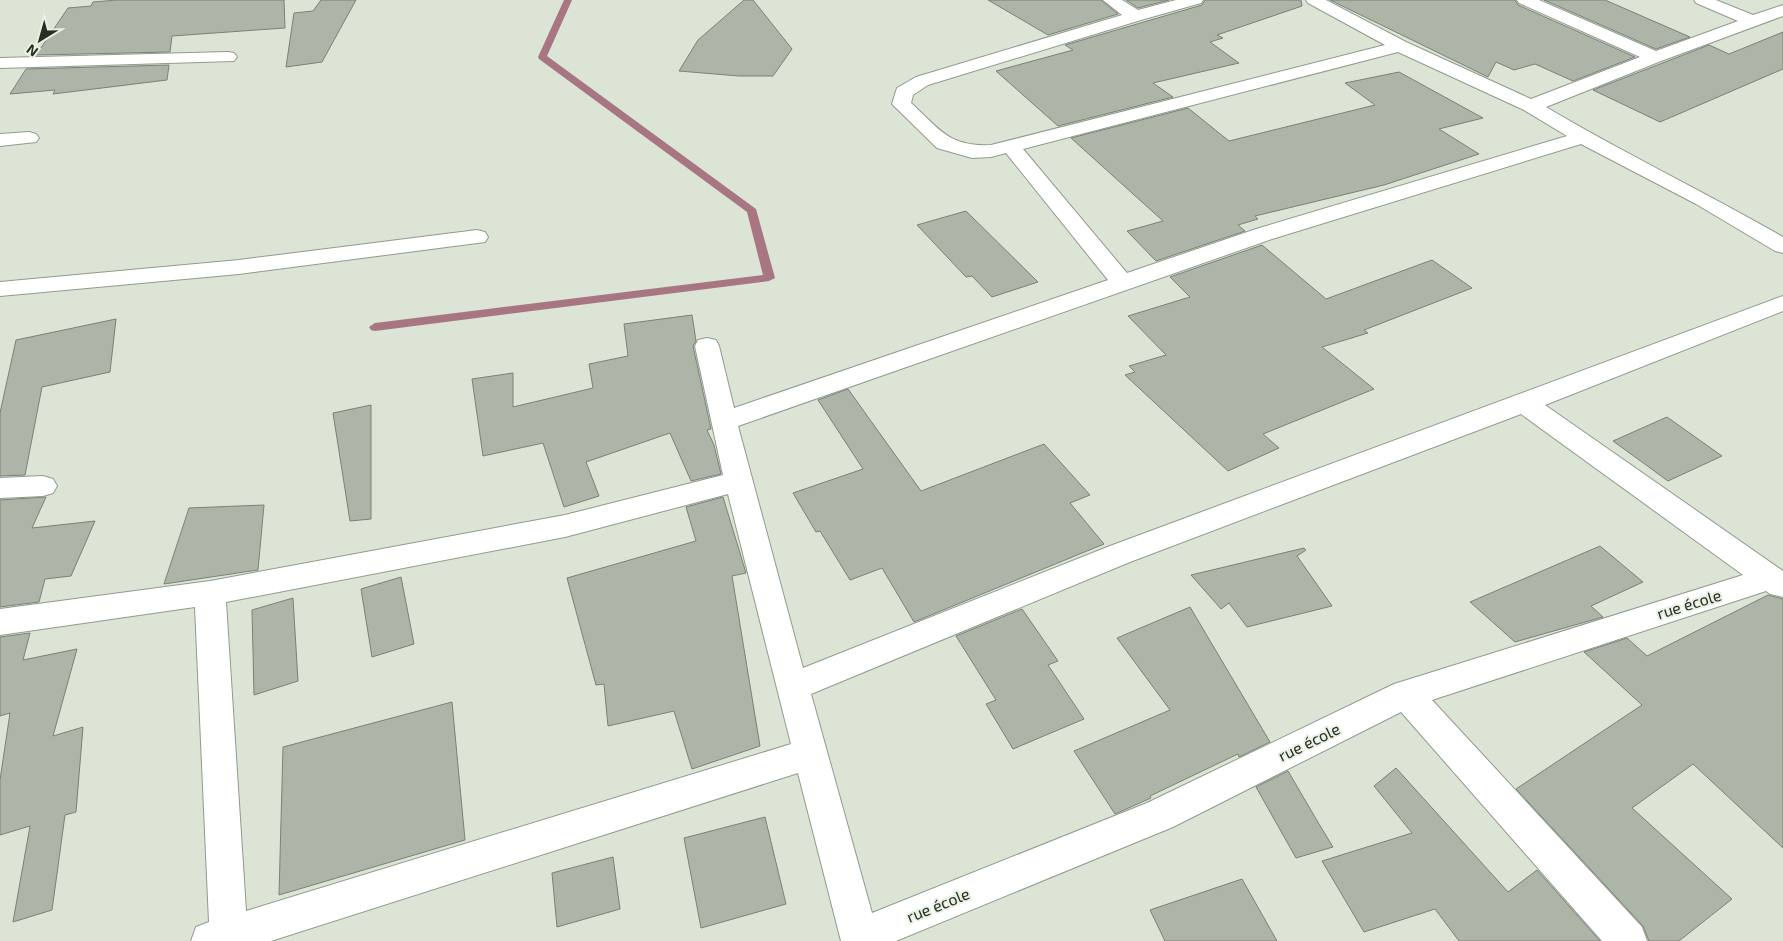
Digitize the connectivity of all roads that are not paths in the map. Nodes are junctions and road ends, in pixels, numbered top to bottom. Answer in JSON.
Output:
{"nodes":[{"id":1,"x":1111,"y":0,"type":"edge"},
{"id":2,"x":1195,"y":0,"type":"edge"},
{"id":3,"x":1314,"y":0,"type":"edge"},
{"id":4,"x":1526,"y":0,"type":"edge"},
{"id":5,"x":1702,"y":0,"type":"edge"},
{"id":6,"x":1783,"y":10,"type":"edge"},
{"id":7,"x":1135,"y":16,"type":"junction"},
{"id":8,"x":1753,"y":20,"type":"junction"},
{"id":9,"x":1400,"y":46,"type":"junction"},
{"id":10,"x":228,"y":57,"type":"dead end"},
{"id":11,"x":1655,"y":57,"type":"junction"},
{"id":12,"x":0,"y":63,"type":"edge"},
{"id":13,"x":1531,"y":106,"type":"junction"},
{"id":14,"x":1584,"y":137,"type":"junction"},
{"id":15,"x":29,"y":138,"type":"dead end"},
{"id":16,"x":0,"y":140,"type":"edge"},
{"id":17,"x":1010,"y":146,"type":"junction"},
{"id":18,"x":477,"y":237,"type":"dead end"},
{"id":19,"x":1783,"y":246,"type":"edge"},
{"id":20,"x":1123,"y":283,"type":"junction"},
{"id":21,"x":0,"y":289,"type":"edge"},
{"id":22,"x":1783,"y":303,"type":"edge"},
{"id":23,"x":707,"y":346,"type":"dead end"},
{"id":24,"x":1524,"y":403,"type":"junction"},
{"id":25,"x":724,"y":421,"type":"junction"},
{"id":26,"x":739,"y":481,"type":"junction"},
{"id":27,"x":43,"y":486,"type":"dead end"},
{"id":28,"x":0,"y":488,"type":"edge"},
{"id":29,"x":1777,"y":583,"type":"edge"},
{"id":30,"x":210,"y":593,"type":"junction"},
{"id":31,"x":0,"y":622,"type":"edge"},
{"id":32,"x":792,"y":687,"type":"junction"},
{"id":33,"x":1406,"y":694,"type":"junction"},
{"id":34,"x":809,"y":754,"type":"junction"},
{"id":35,"x":223,"y":939,"type":"edge"},
{"id":36,"x":860,"y":939,"type":"edge"},
{"id":37,"x":1628,"y":941,"type":"edge"}],
"edges":[{"from":1,"to":7,"type":"street"},
{"from":2,"to":7,"type":"street"},
{"from":3,"to":9,"type":"street"},
{"from":4,"to":11,"type":"street"},
{"from":5,"to":8,"type":"street"},
{"from":6,"to":8,"type":"street"},
{"from":7,"to":17,"type":"street"},
{"from":8,"to":11,"type":"street"},
{"from":9,"to":13,"type":"street"},
{"from":9,"to":17,"type":"street"},
{"from":10,"to":12,"type":"street"},
{"from":11,"to":13,"type":"street"},
{"from":13,"to":14,"type":"street"},
{"from":14,"to":19,"type":"street"},
{"from":14,"to":20,"type":"street"},
{"from":15,"to":16,"type":"street"},
{"from":17,"to":20,"type":"street"},
{"from":18,"to":21,"type":"street"},
{"from":20,"to":25,"type":"street"},
{"from":22,"to":24,"type":"street"},
{"from":23,"to":25,"type":"street"},
{"from":24,"to":29,"type":"street"},
{"from":24,"to":32,"type":"street"},
{"from":25,"to":26,"type":"street"},
{"from":26,"to":30,"type":"street"},
{"from":26,"to":32,"type":"street"},
{"from":27,"to":28,"type":"street"},
{"from":29,"to":33,"type":"street","name":"rue école"},
{"from":30,"to":31,"type":"street"},
{"from":30,"to":35,"type":"street"},
{"from":32,"to":34,"type":"street"},
{"from":33,"to":36,"type":"street","name":"rue école"},
{"from":33,"to":37,"type":"street"},
{"from":34,"to":35,"type":"street"},
{"from":34,"to":36,"type":"street"}]}
